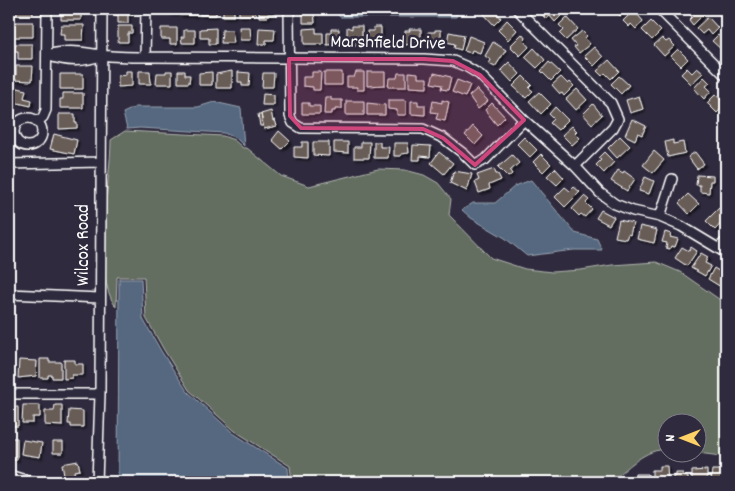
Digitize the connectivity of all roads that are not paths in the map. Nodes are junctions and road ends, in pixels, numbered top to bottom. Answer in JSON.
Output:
{"nodes":[{"id":1,"x":47,"y":9,"type":"edge"},
{"id":2,"x":102,"y":9,"type":"edge"},
{"id":3,"x":146,"y":9,"type":"edge"},
{"id":4,"x":289,"y":9,"type":"edge"},
{"id":5,"x":517,"y":9,"type":"edge"},
{"id":6,"x":659,"y":9,"type":"edge"},
{"id":7,"x":102,"y":55,"type":"junction"},
{"id":8,"x":47,"y":56,"type":"junction"},
{"id":9,"x":145,"y":57,"type":"junction"},
{"id":10,"x":289,"y":59,"type":"junction"},
{"id":11,"x":726,"y":76,"type":"edge"},
{"id":12,"x":524,"y":120,"type":"junction"},
{"id":13,"x":38,"y":122,"type":"dead end"},
{"id":14,"x":101,"y":162,"type":"junction"},
{"id":15,"x":9,"y":164,"type":"edge"},
{"id":16,"x":575,"y":166,"type":"junction"},
{"id":17,"x":672,"y":179,"type":"dead end"},
{"id":18,"x":660,"y":217,"type":"junction"},
{"id":19,"x":726,"y":240,"type":"edge"},
{"id":20,"x":722,"y":251,"type":"edge"},
{"id":21,"x":9,"y":294,"type":"edge"},
{"id":22,"x":100,"y":298,"type":"junction"},
{"id":23,"x":9,"y":394,"type":"edge"},
{"id":24,"x":100,"y":394,"type":"junction"},
{"id":25,"x":9,"y":475,"type":"edge"},
{"id":26,"x":32,"y":482,"type":"edge"},
{"id":27,"x":97,"y":482,"type":"edge"}],
"edges":[{"from":1,"to":8,"type":"street"},
{"from":2,"to":7,"type":"street","name":"Wilcox Road"},
{"from":3,"to":9,"type":"street"},
{"from":4,"to":10,"type":"street"},
{"from":5,"to":16,"type":"street"},
{"from":6,"to":11,"type":"street"},
{"from":7,"to":8,"type":"street","name":"Marshfield Drive"},
{"from":7,"to":9,"type":"street","name":"Marshfield Drive"},
{"from":7,"to":14,"type":"street","name":"Wilcox Road"},
{"from":8,"to":13,"type":"street"},
{"from":9,"to":10,"type":"street","name":"Marshfield Drive"},
{"from":10,"to":12,"type":"street","name":"Marshfield Drive"},
{"from":10,"to":12,"type":"street"},
{"from":12,"to":16,"type":"street","name":"Marshfield Drive"},
{"from":14,"to":15,"type":"street"},
{"from":14,"to":22,"type":"street","name":"Wilcox Road"},
{"from":16,"to":18,"type":"street","name":"Marshfield Drive"},
{"from":17,"to":18,"type":"street"},
{"from":18,"to":20,"type":"street","name":"Marshfield Drive"},
{"from":19,"to":20,"type":"street"},
{"from":21,"to":22,"type":"street"},
{"from":22,"to":24,"type":"street","name":"Wilcox Road"},
{"from":23,"to":24,"type":"street"},
{"from":24,"to":27,"type":"street","name":"Wilcox Road"},
{"from":25,"to":26,"type":"street"}]}
